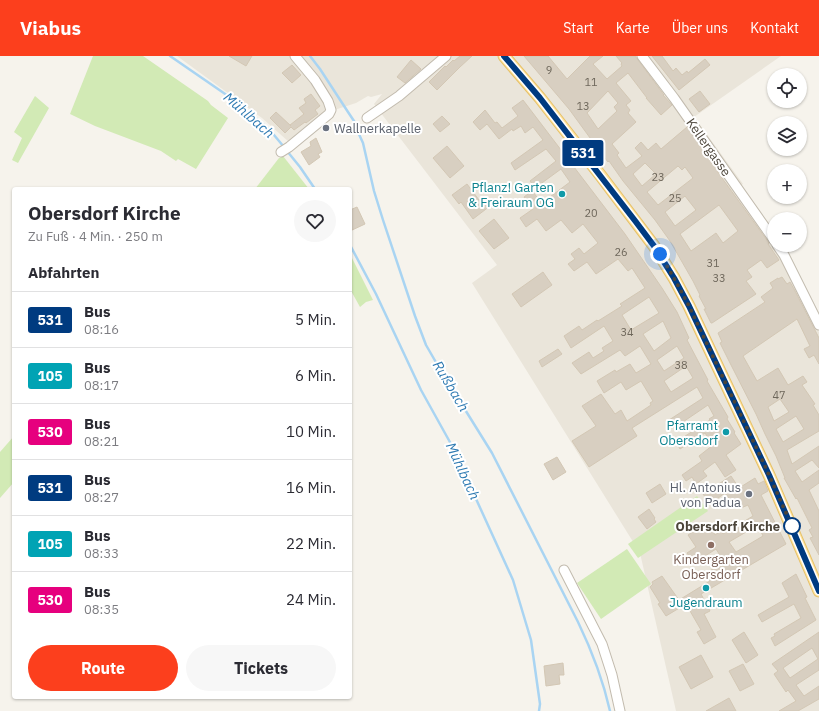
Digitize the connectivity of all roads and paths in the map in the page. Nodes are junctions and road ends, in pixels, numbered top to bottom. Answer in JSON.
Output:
{"nodes":[{"id":1,"x":295,"y":56,"type":"edge"},
{"id":2,"x":446,"y":56,"type":"edge"},
{"id":3,"x":504,"y":56,"type":"edge"},
{"id":4,"x":642,"y":56,"type":"edge"},
{"id":5,"x":367,"y":118,"type":"dead end"},
{"id":6,"x":285,"y":150,"type":"dead end"},
{"id":7,"x":767,"y":230,"type":"edge"},
{"id":8,"x":782,"y":252,"type":"edge"},
{"id":9,"x":819,"y":325,"type":"edge"},
{"id":10,"x":564,"y":570,"type":"dead end"},
{"id":11,"x":819,"y":591,"type":"edge"},
{"id":12,"x":620,"y":711,"type":"edge"}],
"edges":[{"from":1,"to":6,"type":"street"},
{"from":2,"to":5,"type":"street"},
{"from":3,"to":11,"type":"main road"},
{"from":4,"to":7,"type":"street","name":"Kellergasse"},
{"from":8,"to":9,"type":"street"},
{"from":10,"to":12,"type":"street"}]}
